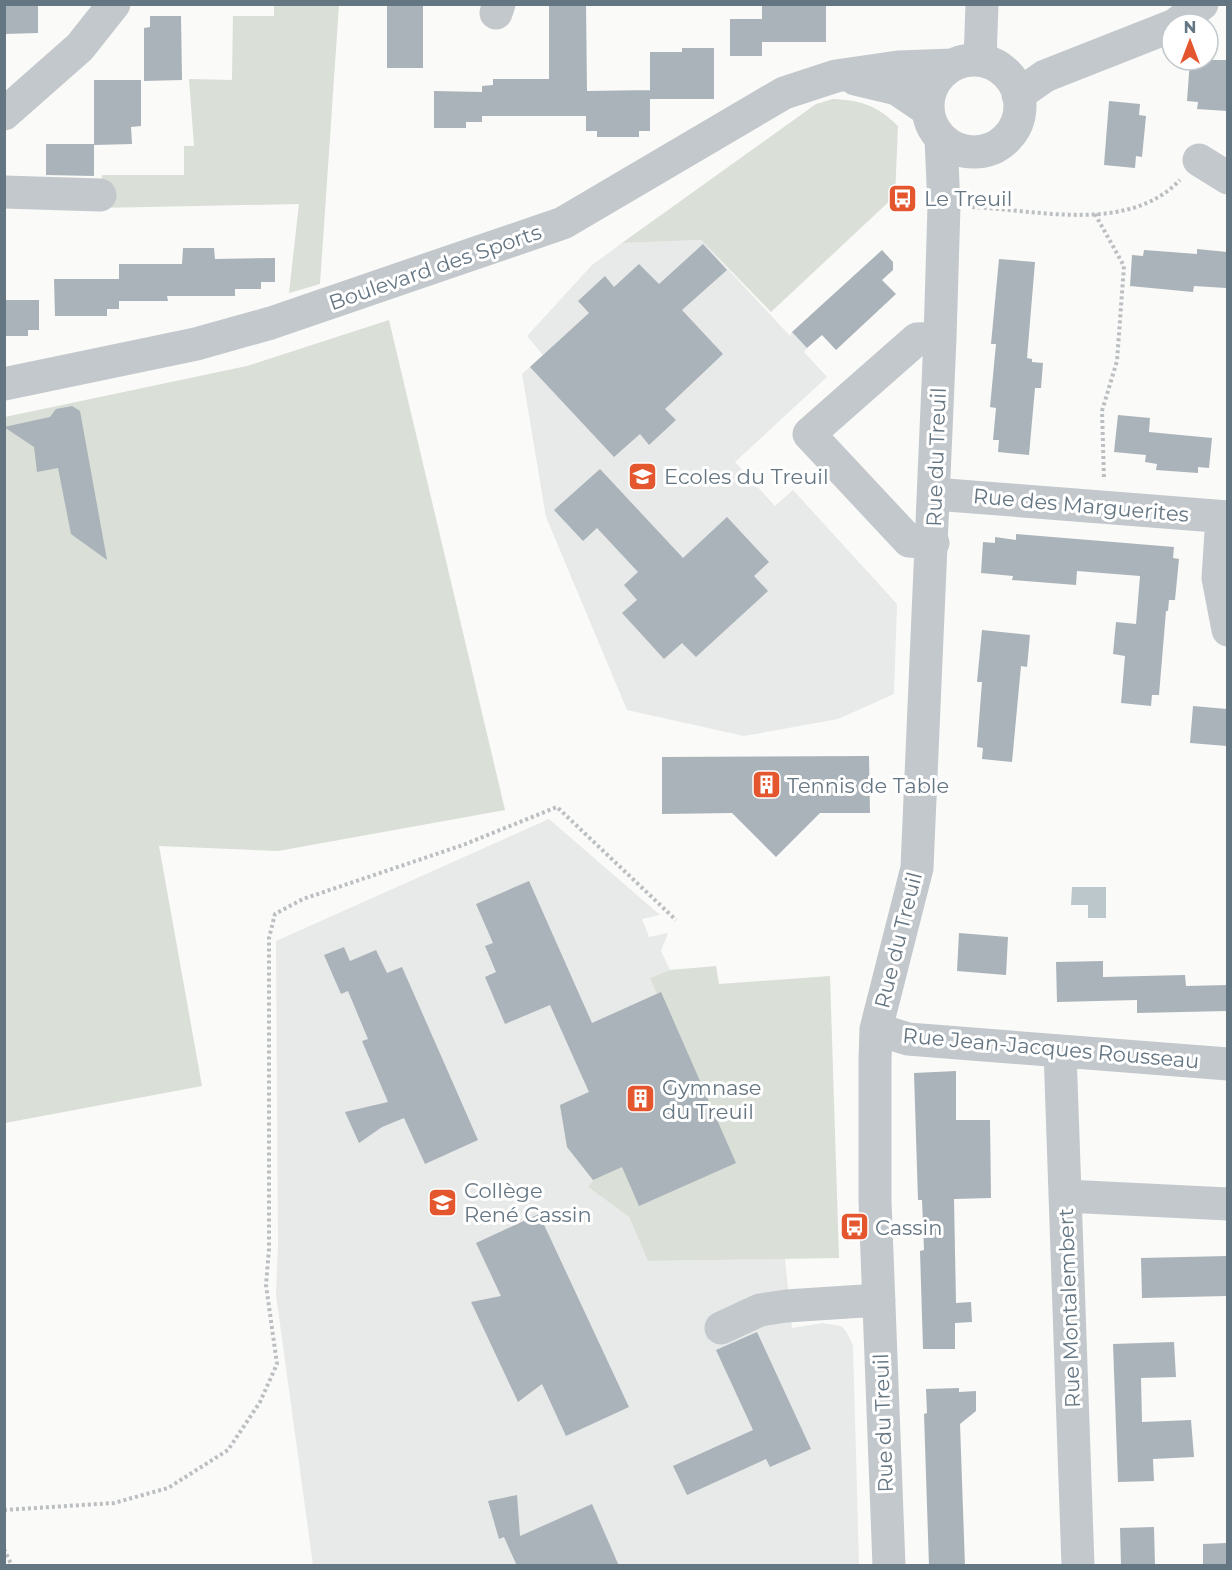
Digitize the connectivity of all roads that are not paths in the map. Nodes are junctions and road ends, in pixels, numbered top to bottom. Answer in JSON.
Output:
{"nodes":[{"id":1,"x":114,"y":4,"type":"edge"},
{"id":2,"x":982,"y":4,"type":"edge"},
{"id":3,"x":1160,"y":31,"type":"edge"},
{"id":4,"x":966,"y":63,"type":"junction"},
{"id":5,"x":836,"y":76,"type":"junction"},
{"id":6,"x":1018,"y":95,"type":"junction"},
{"id":7,"x":4,"y":114,"type":"edge"},
{"id":8,"x":935,"y":124,"type":"junction"},
{"id":9,"x":990,"y":149,"type":"junction"},
{"id":10,"x":1199,"y":160,"type":"road end"},
{"id":11,"x":1227,"y":178,"type":"edge"},
{"id":12,"x":4,"y":192,"type":"edge"},
{"id":13,"x":100,"y":195,"type":"dead end"},
{"id":14,"x":944,"y":206,"type":"junction"},
{"id":15,"x":940,"y":338,"type":"junction"},
{"id":16,"x":4,"y":384,"type":"edge"},
{"id":17,"x":934,"y":494,"type":"junction"},
{"id":18,"x":1224,"y":517,"type":"edge"},
{"id":19,"x":933,"y":543,"type":"junction"},
{"id":20,"x":1227,"y":630,"type":"edge"},
{"id":21,"x":876,"y":1029,"type":"junction"},
{"id":22,"x":1059,"y":1051,"type":"junction"},
{"id":23,"x":1227,"y":1064,"type":"edge"},
{"id":24,"x":1065,"y":1196,"type":"junction"},
{"id":25,"x":1227,"y":1204,"type":"edge"},
{"id":26,"x":879,"y":1300,"type":"junction"},
{"id":27,"x":721,"y":1328,"type":"dead end"},
{"id":28,"x":889,"y":1566,"type":"edge"},
{"id":29,"x":1078,"y":1566,"type":"edge"}],
"edges":[{"from":1,"to":7,"type":"street"},
{"from":2,"to":4,"type":"street"},
{"from":3,"to":6,"type":"street"},
{"from":4,"to":5,"type":"street","name":"Boulevard des Sports"},
{"from":4,"to":6,"type":"street"},
{"from":4,"to":8,"type":"street"},
{"from":5,"to":8,"type":"street"},
{"from":5,"to":16,"type":"street","name":"Boulevard des Sports"},
{"from":6,"to":9,"type":"street"},
{"from":8,"to":9,"type":"street"},
{"from":8,"to":14,"type":"street","name":"Rue du Treuil"},
{"from":9,"to":14,"type":"street"},
{"from":10,"to":11,"type":"street"},
{"from":12,"to":13,"type":"street"},
{"from":14,"to":15,"type":"street","name":"Rue du Treuil"},
{"from":15,"to":17,"type":"street","name":"Rue du Treuil"},
{"from":15,"to":19,"type":"street"},
{"from":17,"to":18,"type":"street","name":"Rue des Marguerites"},
{"from":17,"to":19,"type":"street","name":"Rue du Treuil"},
{"from":18,"to":20,"type":"street"},
{"from":19,"to":21,"type":"street","name":"Rue du Treuil"},
{"from":21,"to":22,"type":"street","name":"Rue Jean-Jacques Rousseau"},
{"from":21,"to":26,"type":"street","name":"Rue du Treuil"},
{"from":22,"to":23,"type":"street","name":"Rue Jean-Jacques Rousseau"},
{"from":22,"to":24,"type":"street","name":"Rue Montalembert"},
{"from":24,"to":25,"type":"street"},
{"from":24,"to":29,"type":"street","name":"Rue Montalembert"},
{"from":26,"to":27,"type":"street"},
{"from":26,"to":28,"type":"street","name":"Rue du Treuil"}]}
